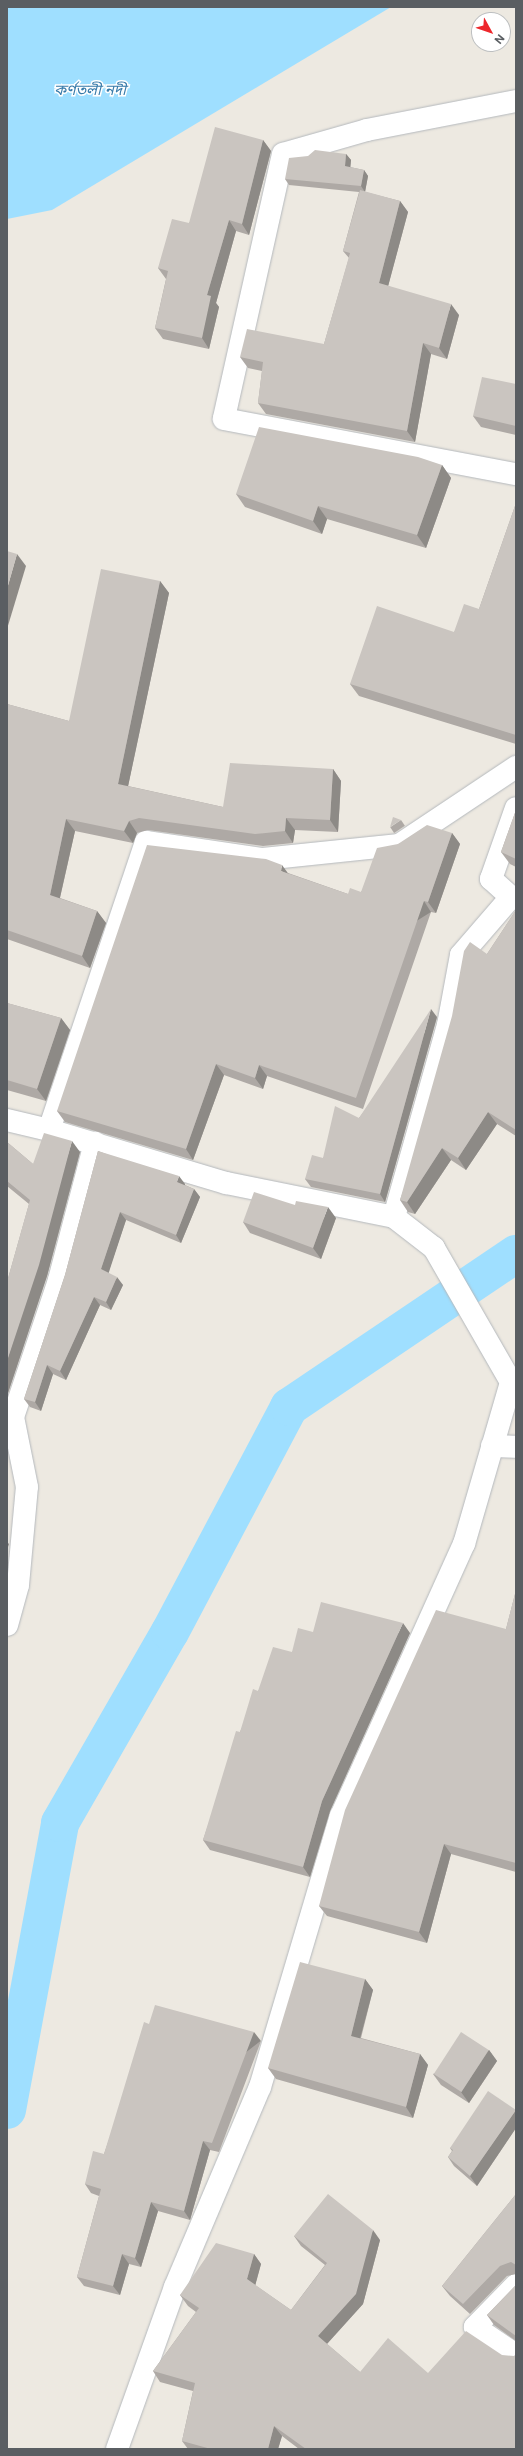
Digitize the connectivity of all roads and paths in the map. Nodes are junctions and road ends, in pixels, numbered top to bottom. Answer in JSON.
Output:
{"nodes":[{"id":1,"x":516,"y":101,"type":"edge"},
{"id":2,"x":516,"y":474,"type":"edge"},
{"id":3,"x":516,"y":767,"type":"edge"},
{"id":4,"x":516,"y":808,"type":"edge"},
{"id":5,"x":7,"y":1120,"type":"edge"},
{"id":6,"x":49,"y":1130,"type":"junction"},
{"id":7,"x":95,"y":1143,"type":"junction"},
{"id":8,"x":394,"y":1217,"type":"junction"},
{"id":9,"x":492,"y":1446,"type":"junction"},
{"id":10,"x":516,"y":1447,"type":"edge"},
{"id":11,"x":7,"y":1624,"type":"edge"},
{"id":12,"x":516,"y":2285,"type":"edge"},
{"id":13,"x":516,"y":2355,"type":"edge"},
{"id":14,"x":117,"y":2449,"type":"edge"}],
"edges":[{"from":1,"to":2,"type":"street"},
{"from":3,"to":6,"type":"street"},
{"from":4,"to":8,"type":"street"},
{"from":5,"to":6,"type":"street"},
{"from":6,"to":7,"type":"street"},
{"from":7,"to":8,"type":"street"},
{"from":7,"to":11,"type":"street"},
{"from":8,"to":9,"type":"street"},
{"from":9,"to":10,"type":"street"},
{"from":9,"to":14,"type":"street"},
{"from":12,"to":13,"type":"street"}]}
